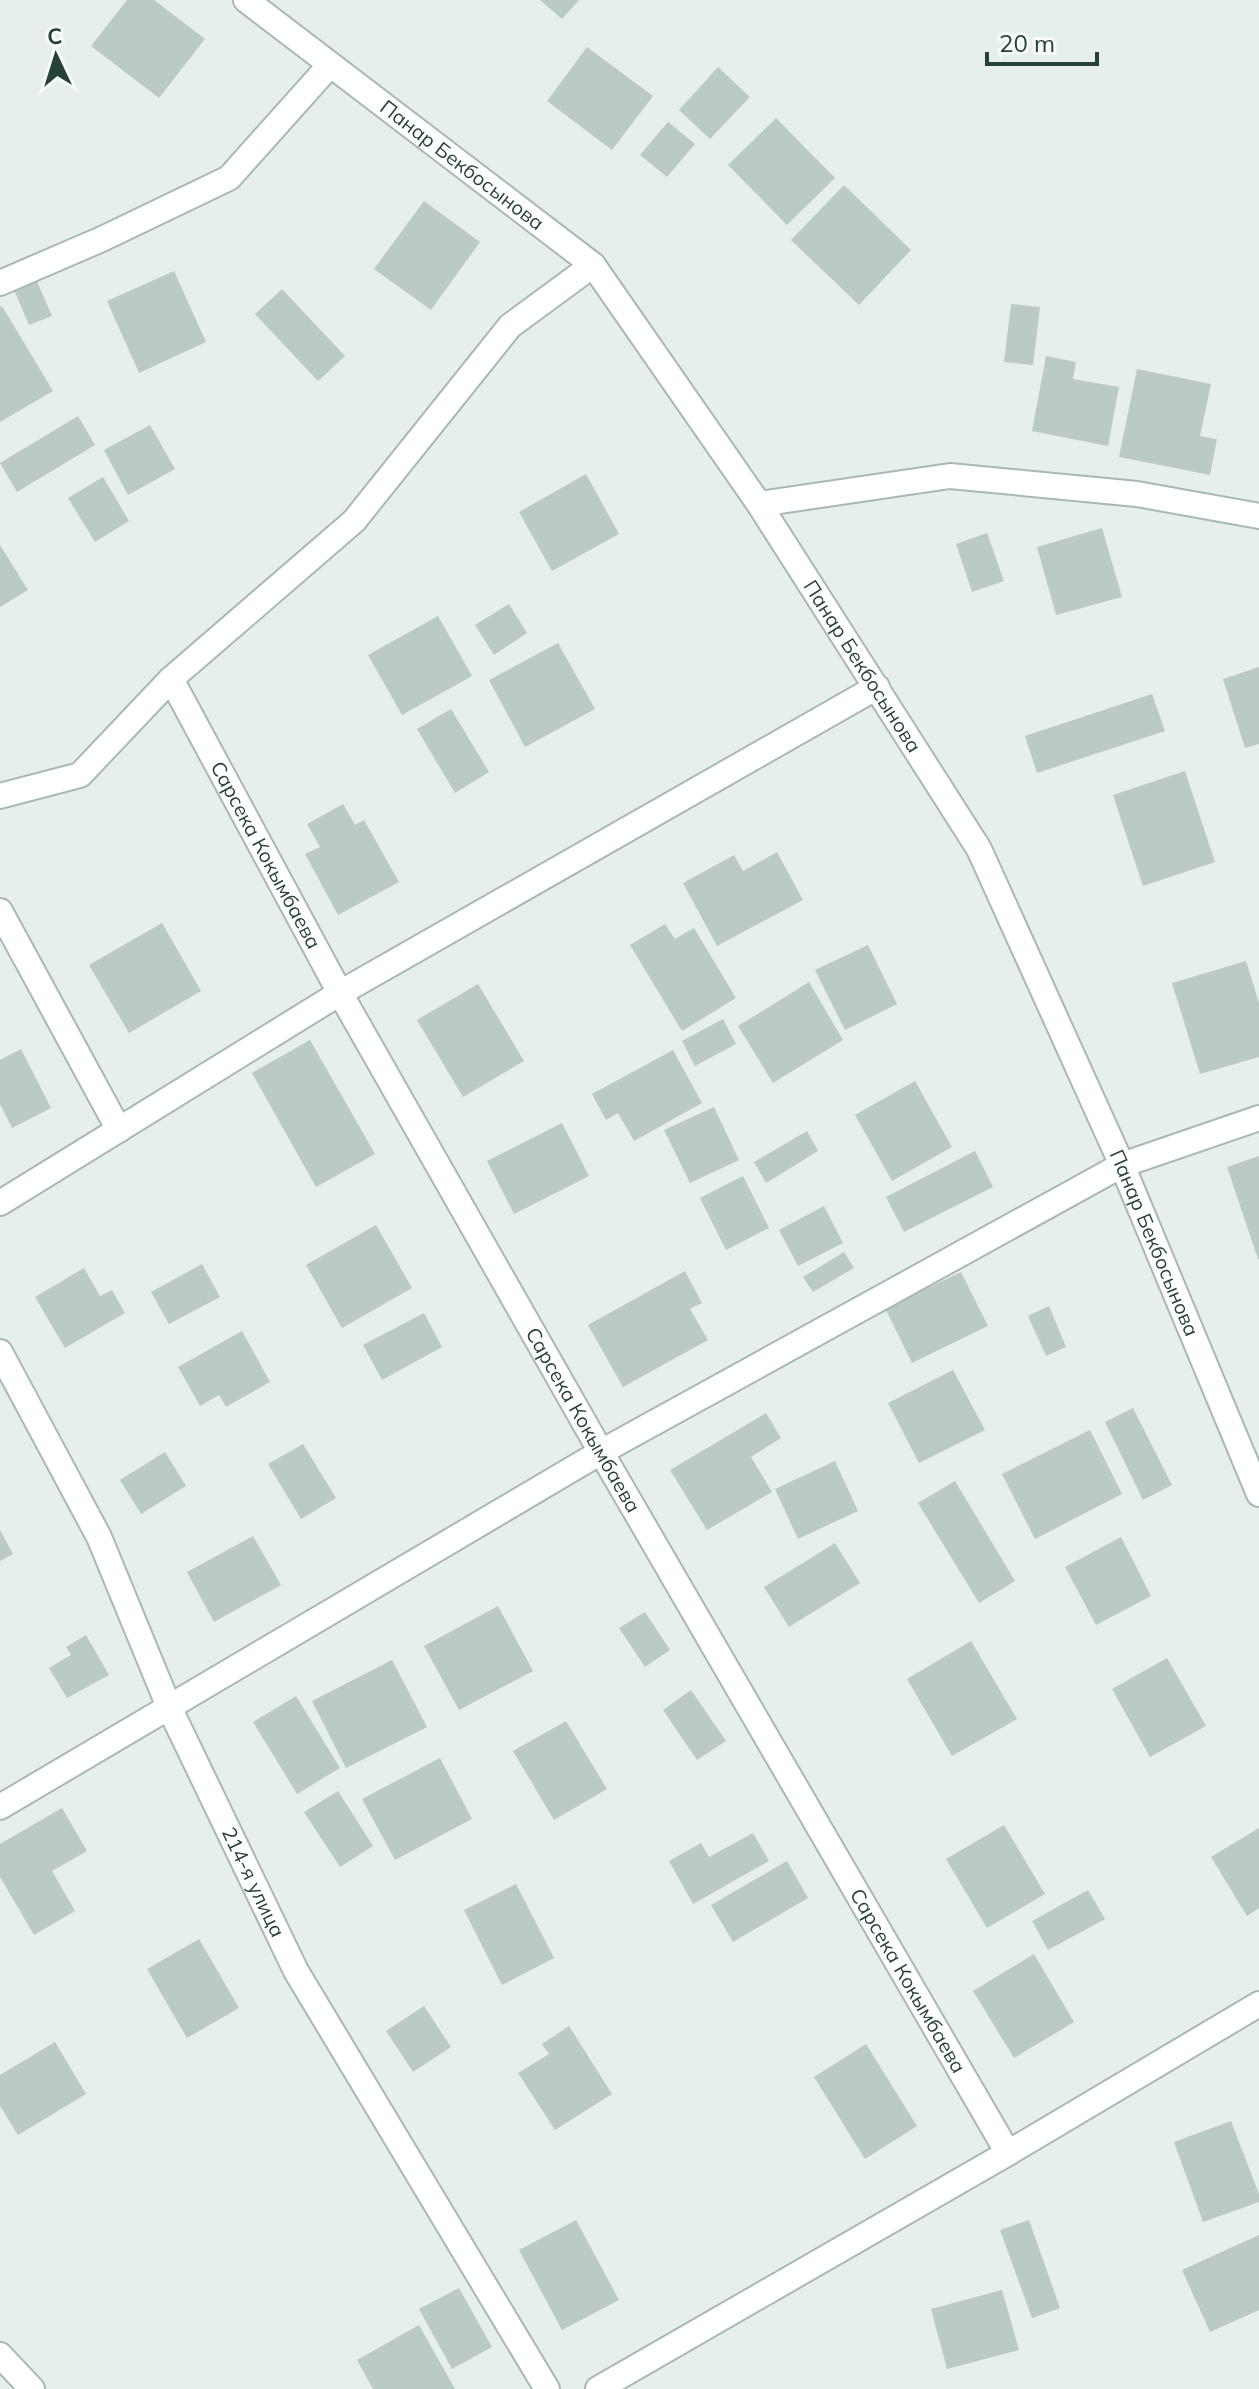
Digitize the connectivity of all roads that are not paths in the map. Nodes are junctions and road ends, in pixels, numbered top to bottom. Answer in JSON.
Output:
{"nodes":[{"id":1,"x":246,"y":0,"type":"edge"},
{"id":2,"x":330,"y":65,"type":"junction"},
{"id":3,"x":593,"y":265,"type":"junction"},
{"id":4,"x":0,"y":283,"type":"edge"},
{"id":5,"x":759,"y":504,"type":"junction"},
{"id":6,"x":1259,"y":516,"type":"edge"},
{"id":7,"x":171,"y":679,"type":"junction"},
{"id":8,"x":877,"y":687,"type":"junction"},
{"id":9,"x":0,"y":796,"type":"edge"},
{"id":10,"x":0,"y":911,"type":"edge"},
{"id":11,"x":340,"y":993,"type":"junction"},
{"id":12,"x":1259,"y":1118,"type":"edge"},
{"id":13,"x":119,"y":1130,"type":"junction"},
{"id":14,"x":1122,"y":1165,"type":"junction"},
{"id":15,"x":0,"y":1203,"type":"edge"},
{"id":16,"x":0,"y":1352,"type":"edge"},
{"id":17,"x":601,"y":1452,"type":"junction"},
{"id":18,"x":1259,"y":1494,"type":"edge"},
{"id":19,"x":169,"y":1707,"type":"junction"},
{"id":20,"x":0,"y":1807,"type":"edge"},
{"id":21,"x":1259,"y":2004,"type":"edge"},
{"id":22,"x":1008,"y":2153,"type":"junction"},
{"id":23,"x":0,"y":2355,"type":"edge"},
{"id":24,"x":32,"y":2389,"type":"edge"},
{"id":25,"x":547,"y":2389,"type":"edge"},
{"id":26,"x":598,"y":2389,"type":"edge"}],
"edges":[{"from":1,"to":2,"type":"street","name":"Панар Бекбосынова"},
{"from":2,"to":3,"type":"street","name":"Панар Бекбосынова"},
{"from":2,"to":4,"type":"street"},
{"from":3,"to":5,"type":"street","name":"Панар Бекбосынова"},
{"from":3,"to":7,"type":"street"},
{"from":5,"to":6,"type":"street"},
{"from":5,"to":8,"type":"street","name":"Панар Бекбосынова"},
{"from":7,"to":9,"type":"street"},
{"from":7,"to":11,"type":"street","name":"Сарсека Кокымбаева"},
{"from":8,"to":11,"type":"street"},
{"from":8,"to":14,"type":"street","name":"Панар Бекбосынова"},
{"from":10,"to":13,"type":"street"},
{"from":11,"to":13,"type":"street"},
{"from":11,"to":17,"type":"street","name":"Сарсека Кокымбаева"},
{"from":12,"to":14,"type":"street"},
{"from":13,"to":15,"type":"street"},
{"from":14,"to":17,"type":"street"},
{"from":14,"to":18,"type":"street","name":"Панар Бекбосынова"},
{"from":16,"to":19,"type":"street","name":"214-я улица"},
{"from":17,"to":19,"type":"street"},
{"from":17,"to":22,"type":"street","name":"Сарсека Кокымбаева"},
{"from":19,"to":20,"type":"street"},
{"from":19,"to":25,"type":"street","name":"214-я улица"},
{"from":21,"to":22,"type":"street"},
{"from":22,"to":26,"type":"street"},
{"from":23,"to":24,"type":"street"}]}
